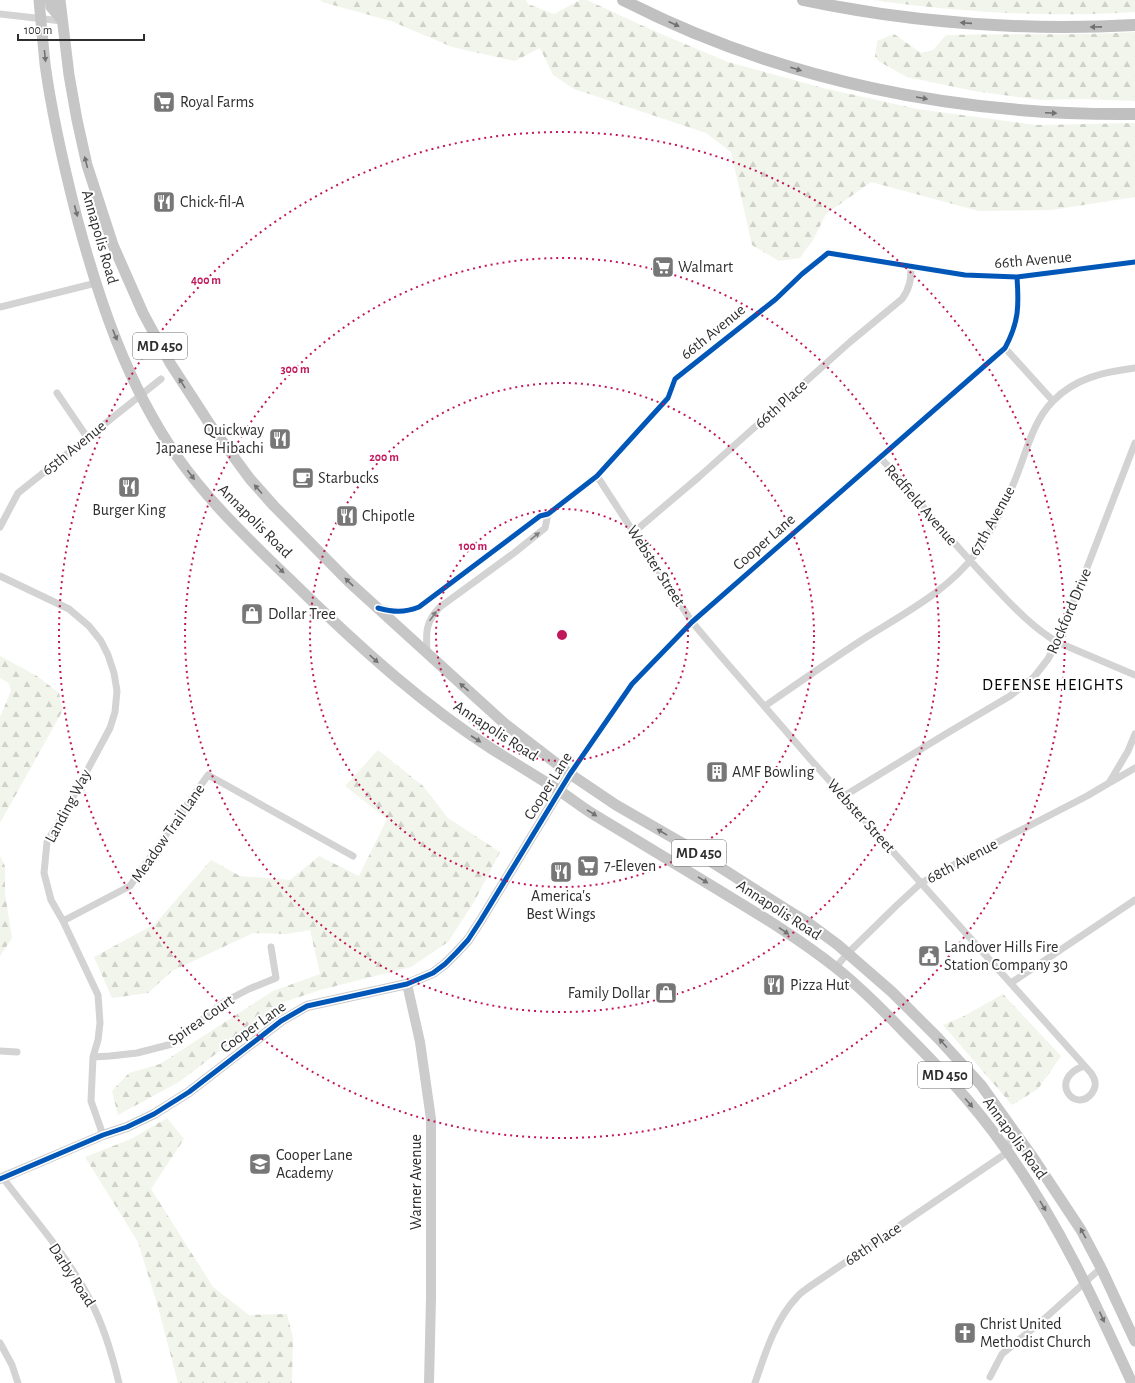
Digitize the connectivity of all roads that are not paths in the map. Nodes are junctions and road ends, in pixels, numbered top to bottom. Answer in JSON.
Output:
{"nodes":[{"id":1,"x":39,"y":0,"type":"edge"},
{"id":2,"x":50,"y":0,"type":"edge"},
{"id":3,"x":60,"y":0,"type":"edge"},
{"id":4,"x":623,"y":0,"type":"edge"},
{"id":5,"x":803,"y":0,"type":"edge"},
{"id":6,"x":0,"y":14,"type":"edge"},
{"id":7,"x":41,"y":18,"type":"junction"},
{"id":8,"x":62,"y":21,"type":"junction"},
{"id":9,"x":1135,"y":25,"type":"edge"},
{"id":10,"x":1135,"y":114,"type":"edge"},
{"id":11,"x":1135,"y":262,"type":"edge"},
{"id":12,"x":911,"y":267,"type":"junction"},
{"id":13,"x":1017,"y":277,"type":"junction"},
{"id":14,"x":96,"y":284,"type":"junction"},
{"id":15,"x":0,"y":307,"type":"edge"},
{"id":16,"x":1005,"y":348,"type":"junction"},
{"id":17,"x":1135,"y":368,"type":"edge"},
{"id":18,"x":161,"y":379,"type":"dead end"},
{"id":19,"x":57,"y":393,"type":"dead end"},
{"id":20,"x":141,"y":394,"type":"junction"},
{"id":21,"x":1053,"y":401,"type":"junction"},
{"id":22,"x":87,"y":437,"type":"junction"},
{"id":23,"x":1135,"y":443,"type":"edge"},
{"id":24,"x":880,"y":457,"type":"junction"},
{"id":25,"x":597,"y":476,"type":"junction"},
{"id":26,"x":548,"y":514,"type":"junction"},
{"id":27,"x":0,"y":527,"type":"edge"},
{"id":28,"x":634,"y":532,"type":"junction"},
{"id":29,"x":970,"y":561,"type":"junction"},
{"id":30,"x":0,"y":576,"type":"edge"},
{"id":31,"x":378,"y":608,"type":"junction"},
{"id":32,"x":692,"y":622,"type":"junction"},
{"id":33,"x":1056,"y":642,"type":"junction"},
{"id":34,"x":427,"y":653,"type":"junction"},
{"id":35,"x":1135,"y":675,"type":"edge"},
{"id":36,"x":765,"y":706,"type":"junction"},
{"id":37,"x":1135,"y":734,"type":"edge"},
{"id":38,"x":1135,"y":768,"type":"edge"},
{"id":39,"x":570,"y":774,"type":"junction"},
{"id":40,"x":1109,"y":782,"type":"junction"},
{"id":41,"x":560,"y":790,"type":"junction"},
{"id":42,"x":844,"y":796,"type":"junction"},
{"id":43,"x":353,"y":856,"type":"dead end"},
{"id":44,"x":921,"y":883,"type":"junction"},
{"id":45,"x":1135,"y":900,"type":"edge"},
{"id":46,"x":62,"y":921,"type":"junction"},
{"id":47,"x":271,"y":947,"type":"dead end"},
{"id":48,"x":848,"y":953,"type":"junction"},
{"id":49,"x":836,"y":967,"type":"junction"},
{"id":50,"x":1011,"y":983,"type":"junction"},
{"id":51,"x":407,"y":984,"type":"junction"},
{"id":52,"x":0,"y":1051,"type":"edge"},
{"id":53,"x":17,"y":1052,"type":"dead end"},
{"id":54,"x":93,"y":1057,"type":"junction"},
{"id":55,"x":1084,"y":1066,"type":"junction"},
{"id":56,"x":1012,"y":1127,"type":"junction"},
{"id":57,"x":103,"y":1135,"type":"junction"},
{"id":58,"x":1008,"y":1152,"type":"junction"},
{"id":59,"x":1,"y":1178,"type":"edge"},
{"id":60,"x":1101,"y":1268,"type":"junction"},
{"id":61,"x":1085,"y":1282,"type":"junction"},
{"id":62,"x":1135,"y":1341,"type":"edge"},
{"id":63,"x":0,"y":1343,"type":"edge"},
{"id":64,"x":990,"y":1377,"type":"dead end"},
{"id":65,"x":18,"y":1383,"type":"edge"},
{"id":66,"x":119,"y":1383,"type":"edge"},
{"id":67,"x":429,"y":1383,"type":"edge"},
{"id":68,"x":755,"y":1383,"type":"edge"},
{"id":69,"x":1132,"y":1383,"type":"edge"}],
"edges":[{"from":1,"to":7,"type":"main road","name":"Annapolis Road","number":"MD 450"},
{"from":2,"to":8,"type":"main road"},
{"from":3,"to":8,"type":"main road","name":"Annapolis Road","number":"MD 450"},
{"from":4,"to":10,"type":"highway","one_way":true},
{"from":9,"to":5,"type":"highway","one_way":true},
{"from":6,"to":7,"type":"street"},
{"from":7,"to":8,"type":"street"},
{"from":7,"to":14,"type":"main road","name":"Annapolis Road","number":"MD 450","one_way":true},
{"from":31,"to":8,"type":"main road","name":"Annapolis Road","number":"MD 450","one_way":true},
{"from":11,"to":13,"type":"street","name":"66th Avenue"},
{"from":12,"to":13,"type":"street","name":"66th Avenue"},
{"from":12,"to":25,"type":"street","name":"66th Avenue"},
{"from":12,"to":28,"type":"street","name":"66th Place"},
{"from":13,"to":16,"type":"street","name":"Cooper Lane"},
{"from":14,"to":15,"type":"street"},
{"from":14,"to":20,"type":"main road","name":"Annapolis Road","number":"MD 450","one_way":true},
{"from":16,"to":21,"type":"street"},
{"from":16,"to":24,"type":"street","name":"Cooper Lane"},
{"from":17,"to":21,"type":"street","name":"67th Avenue"},
{"from":18,"to":20,"type":"street","name":"65th Avenue"},
{"from":19,"to":22,"type":"street"},
{"from":20,"to":22,"type":"street","name":"65th Avenue"},
{"from":20,"to":41,"type":"main road","name":"Annapolis Road","number":"MD 450","one_way":true},
{"from":21,"to":29,"type":"street","name":"67th Avenue"},
{"from":22,"to":27,"type":"street","name":"65th Avenue"},
{"from":23,"to":33,"type":"street","name":"Rockford Drive"},
{"from":24,"to":29,"type":"street","name":"Redfield Avenue"},
{"from":24,"to":32,"type":"street","name":"Cooper Lane"},
{"from":25,"to":26,"type":"street","name":"66th Avenue"},
{"from":25,"to":28,"type":"street","name":"Webster Street"},
{"from":26,"to":31,"type":"street","name":"66th Avenue"},
{"from":34,"to":26,"type":"street","name":"66th Avenue","one_way":true},
{"from":28,"to":32,"type":"street","name":"Webster Street"},
{"from":29,"to":33,"type":"street","name":"Redfield Avenue"},
{"from":29,"to":36,"type":"street","name":"67th Avenue"},
{"from":30,"to":46,"type":"street","name":"Landing Way"},
{"from":31,"to":34,"type":"main road","name":"Annapolis Road","number":"MD 450"},
{"from":32,"to":36,"type":"street","name":"Webster Street"},
{"from":32,"to":39,"type":"street","name":"Cooper Lane"},
{"from":33,"to":35,"type":"street","name":"Redfield Avenue"},
{"from":33,"to":42,"type":"street","name":"Rockford Drive"},
{"from":39,"to":34,"type":"main road","name":"Annapolis Road","number":"MD 450","one_way":true},
{"from":36,"to":42,"type":"street","name":"Webster Street"},
{"from":37,"to":40,"type":"street","name":"68th Avenue"},
{"from":38,"to":40,"type":"street","name":"68th Avenue"},
{"from":39,"to":41,"type":"street","name":"Cooper Lane"},
{"from":48,"to":39,"type":"main road","name":"Annapolis Road","number":"MD 450","one_way":true},
{"from":40,"to":44,"type":"street","name":"68th Avenue"},
{"from":41,"to":49,"type":"main road","name":"Annapolis Road","number":"MD 450","one_way":true},
{"from":41,"to":51,"type":"street","name":"Cooper Lane"},
{"from":42,"to":44,"type":"street","name":"Webster Street"},
{"from":43,"to":46,"type":"street","name":"Meadow Trail Lane"},
{"from":44,"to":48,"type":"street","name":"68th Avenue"},
{"from":44,"to":50,"type":"street","name":"Webster Street"},
{"from":45,"to":50,"type":"street"},
{"from":46,"to":54,"type":"street","name":"Landing Way"},
{"from":47,"to":54,"type":"street","name":"Spirea Court"},
{"from":48,"to":49,"type":"street","name":"68th Avenue"},
{"from":56,"to":48,"type":"main road","name":"Annapolis Road","number":"MD 450","one_way":true},
{"from":49,"to":58,"type":"main road","name":"Annapolis Road","number":"MD 450","one_way":true},
{"from":50,"to":55,"type":"street","name":"Webster Street"},
{"from":51,"to":57,"type":"street","name":"Cooper Lane"},
{"from":51,"to":67,"type":"street","name":"Warner Avenue"},
{"from":52,"to":53,"type":"street"},
{"from":54,"to":57,"type":"street","name":"Landing Way"},
{"from":55,"to":55,"type":"street"},
{"from":56,"to":58,"type":"street"},
{"from":60,"to":56,"type":"main road","name":"Annapolis Road","number":"MD 450","one_way":true},
{"from":57,"to":59,"type":"street","name":"Cooper Lane"},
{"from":58,"to":61,"type":"main road","name":"Annapolis Road","number":"MD 450","one_way":true},
{"from":58,"to":68,"type":"street","name":"68th Place"},
{"from":59,"to":66,"type":"street","name":"Darby Road"},
{"from":60,"to":61,"type":"street"},
{"from":60,"to":62,"type":"main road","name":"Annapolis Road","number":"MD 450"},
{"from":61,"to":64,"type":"street"},
{"from":61,"to":69,"type":"main road","name":"Annapolis Road","number":"MD 450","one_way":true},
{"from":63,"to":65,"type":"street"}]}
